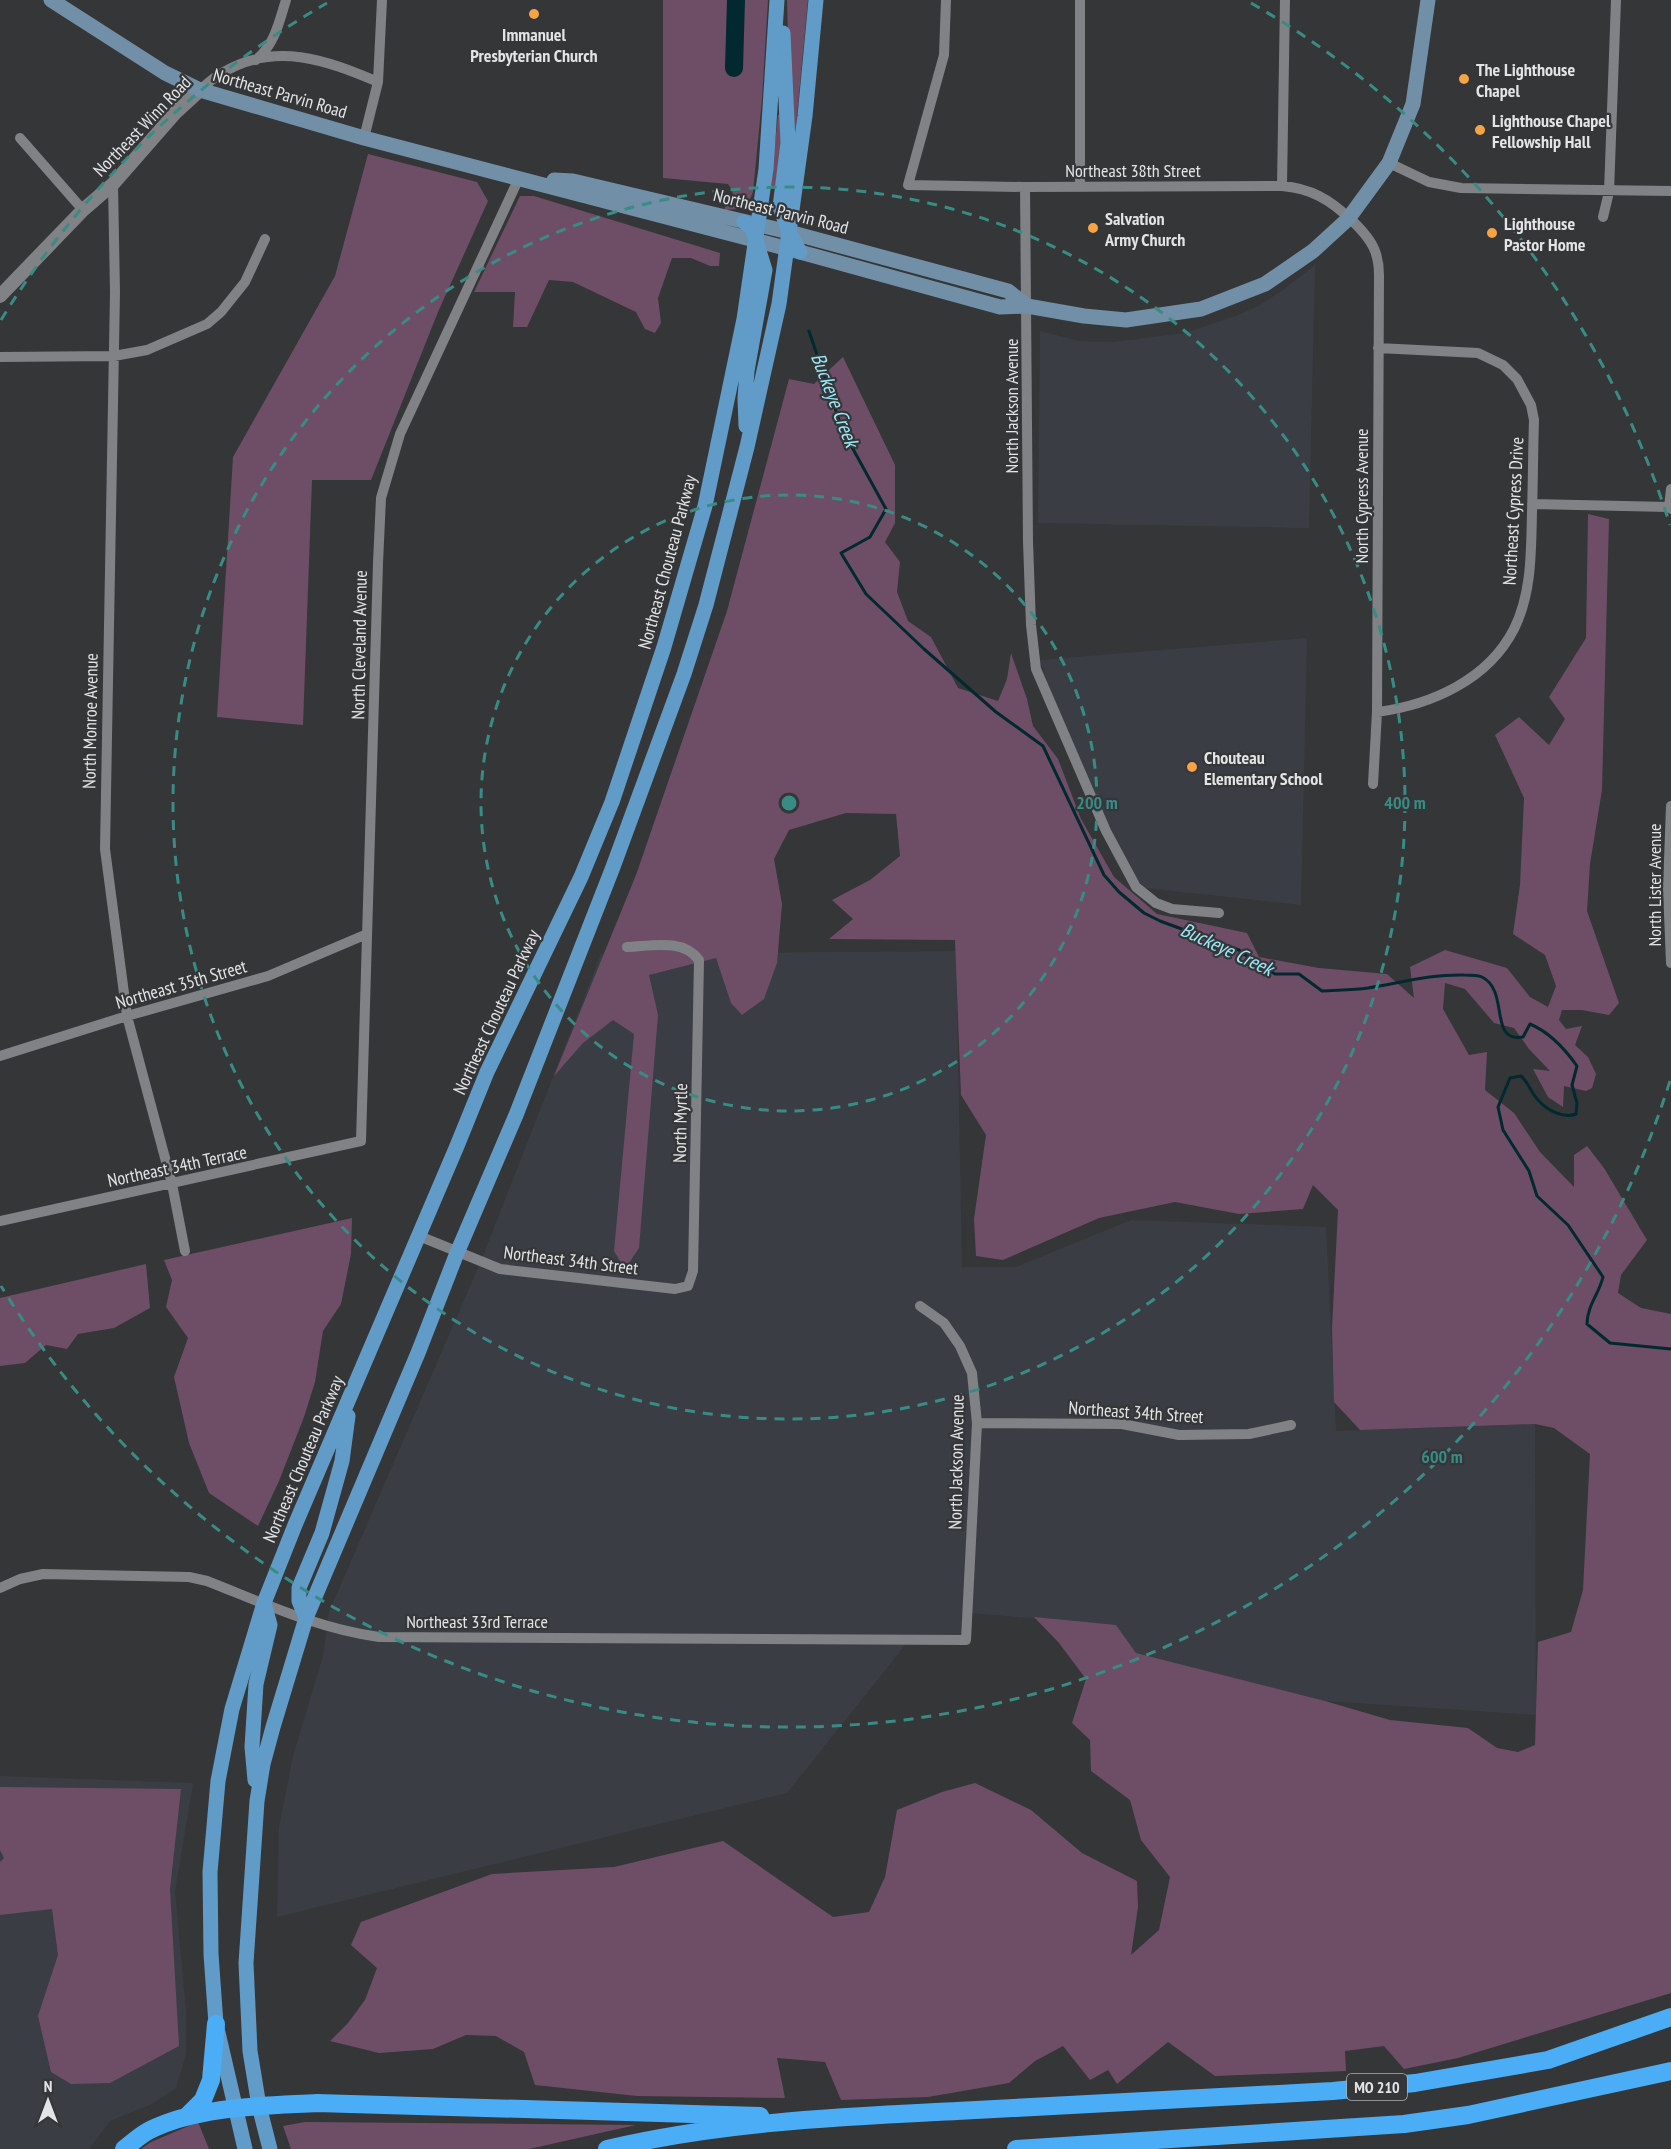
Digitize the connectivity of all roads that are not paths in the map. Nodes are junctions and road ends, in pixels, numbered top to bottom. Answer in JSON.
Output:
{"nodes":[{"id":1,"x":51,"y":0,"type":"edge"},
{"id":2,"x":286,"y":0,"type":"edge"},
{"id":3,"x":382,"y":0,"type":"edge"},
{"id":4,"x":779,"y":0,"type":"edge"},
{"id":5,"x":816,"y":0,"type":"edge"},
{"id":6,"x":946,"y":0,"type":"edge"},
{"id":7,"x":1080,"y":0,"type":"edge"},
{"id":8,"x":1285,"y":0,"type":"edge"},
{"id":9,"x":1428,"y":0,"type":"edge"},
{"id":10,"x":1616,"y":0,"type":"edge"},
{"id":11,"x":256,"y":60,"type":"junction"},
{"id":12,"x":378,"y":82,"type":"junction"},
{"id":13,"x":200,"y":90,"type":"junction"},
{"id":14,"x":20,"y":138,"type":"dead end"},
{"id":15,"x":364,"y":138,"type":"junction"},
{"id":16,"x":1389,"y":163,"type":"junction"},
{"id":17,"x":519,"y":178,"type":"junction"},
{"id":18,"x":112,"y":184,"type":"junction"},
{"id":19,"x":1282,"y":186,"type":"junction"},
{"id":20,"x":1025,"y":187,"type":"junction"},
{"id":21,"x":1080,"y":187,"type":"junction"},
{"id":22,"x":1671,"y":191,"type":"edge"},
{"id":23,"x":1609,"y":192,"type":"junction"},
{"id":24,"x":83,"y":210,"type":"junction"},
{"id":25,"x":1603,"y":217,"type":"dead end"},
{"id":26,"x":1348,"y":219,"type":"junction"},
{"id":27,"x":753,"y":229,"type":"junction"},
{"id":28,"x":789,"y":232,"type":"junction"},
{"id":29,"x":265,"y":239,"type":"dead end"},
{"id":30,"x":794,"y":250,"type":"junction"},
{"id":31,"x":0,"y":297,"type":"edge"},
{"id":32,"x":1027,"y":306,"type":"junction"},
{"id":33,"x":1378,"y":348,"type":"junction"},
{"id":34,"x":114,"y":356,"type":"junction"},
{"id":35,"x":0,"y":357,"type":"edge"},
{"id":36,"x":747,"y":447,"type":"junction"},
{"id":37,"x":1671,"y":489,"type":"edge"},
{"id":38,"x":1532,"y":504,"type":"junction"},
{"id":39,"x":1670,"y":508,"type":"edge"},
{"id":40,"x":1377,"y":712,"type":"junction"},
{"id":41,"x":1373,"y":784,"type":"dead end"},
{"id":42,"x":1671,"y":806,"type":"edge"},
{"id":43,"x":1219,"y":913,"type":"dead end"},
{"id":44,"x":367,"y":934,"type":"junction"},
{"id":45,"x":627,"y":947,"type":"dead end"},
{"id":46,"x":1671,"y":963,"type":"edge"},
{"id":47,"x":127,"y":1016,"type":"junction"},
{"id":48,"x":0,"y":1056,"type":"edge"},
{"id":49,"x":362,"y":1142,"type":"joint"},
{"id":50,"x":172,"y":1184,"type":"junction"},
{"id":51,"x":0,"y":1221,"type":"edge"},
{"id":52,"x":419,"y":1236,"type":"junction"},
{"id":53,"x":185,"y":1251,"type":"dead end"},
{"id":54,"x":457,"y":1252,"type":"junction"},
{"id":55,"x":688,"y":1286,"type":"joint"},
{"id":56,"x":920,"y":1306,"type":"dead end"},
{"id":57,"x":351,"y":1396,"type":"junction"},
{"id":58,"x":976,"y":1422,"type":"junction"},
{"id":59,"x":1291,"y":1425,"type":"dead end"},
{"id":60,"x":0,"y":1588,"type":"edge"},
{"id":61,"x":264,"y":1603,"type":"junction"},
{"id":62,"x":306,"y":1618,"type":"junction"},
{"id":63,"x":966,"y":1640,"type":"joint"},
{"id":64,"x":257,"y":1801,"type":"junction"},
{"id":65,"x":1671,"y":2017,"type":"edge"},
{"id":66,"x":216,"y":2024,"type":"junction"},
{"id":67,"x":1671,"y":2065,"type":"edge"},
{"id":68,"x":1671,"y":2071,"type":"edge"},
{"id":69,"x":1639,"y":2077,"type":"junction"},
{"id":70,"x":259,"y":2106,"type":"junction"},
{"id":71,"x":235,"y":2109,"type":"junction"},
{"id":72,"x":187,"y":2116,"type":"junction"},
{"id":73,"x":831,"y":2118,"type":"junction"},
{"id":74,"x":124,"y":2149,"type":"edge"},
{"id":75,"x":245,"y":2149,"type":"edge"},
{"id":76,"x":270,"y":2149,"type":"edge"},
{"id":77,"x":607,"y":2149,"type":"edge"},
{"id":78,"x":1016,"y":2149,"type":"edge"}],
"edges":[{"from":1,"to":13,"type":"main road","name":"Northeast Parvin Road"},
{"from":2,"to":11,"type":"street"},
{"from":3,"to":12,"type":"street"},
{"from":4,"to":27,"type":"main road","name":"Northeast Chouteau Parkway"},
{"from":4,"to":28,"type":"main road"},
{"from":5,"to":28,"type":"main road"},
{"from":6,"to":20,"type":"street","name":"Northeast 38th Street"},
{"from":7,"to":21,"type":"street"},
{"from":8,"to":19,"type":"street"},
{"from":9,"to":16,"type":"main road","name":"Northeast Parvin Road"},
{"from":10,"to":23,"type":"street"},
{"from":11,"to":12,"type":"street","name":"Northeast Winn Road"},
{"from":11,"to":13,"type":"street","name":"Northeast Winn Road"},
{"from":12,"to":15,"type":"street"},
{"from":13,"to":15,"type":"main road","name":"Northeast Parvin Road"},
{"from":13,"to":18,"type":"street","name":"Northeast Winn Road"},
{"from":14,"to":24,"type":"street"},
{"from":15,"to":17,"type":"main road","name":"Northeast Parvin Road"},
{"from":16,"to":23,"type":"street"},
{"from":16,"to":26,"type":"main road","name":"Northeast Parvin Road"},
{"from":17,"to":27,"type":"main road","name":"Northeast Parvin Road"},
{"from":17,"to":27,"type":"main road","name":"Northeast Parvin Road"},
{"from":17,"to":44,"type":"street","name":"North Cleveland Avenue"},
{"from":18,"to":24,"type":"street","name":"Northeast Winn Road"},
{"from":18,"to":34,"type":"street","name":"North Monroe Avenue"},
{"from":19,"to":21,"type":"street","name":"Northeast 38th Street"},
{"from":19,"to":26,"type":"street","name":"Northeast 38th Street"},
{"from":20,"to":21,"type":"street","name":"Northeast 38th Street"},
{"from":20,"to":32,"type":"street","name":"North Jackson Avenue"},
{"from":22,"to":23,"type":"street"},
{"from":23,"to":25,"type":"street"},
{"from":24,"to":31,"type":"street","name":"Northeast Winn Road"},
{"from":26,"to":32,"type":"main road","name":"Northeast Parvin Road"},
{"from":26,"to":33,"type":"street","name":"North Cypress Avenue"},
{"from":27,"to":28,"type":"main road","name":"Northeast Parvin Road"},
{"from":27,"to":30,"type":"main road","name":"Northeast Parvin Road"},
{"from":27,"to":36,"type":"main road"},
{"from":27,"to":52,"type":"main road","name":"Northeast Chouteau Parkway"},
{"from":28,"to":30,"type":"main road"},
{"from":28,"to":32,"type":"main road","name":"Northeast Parvin Road"},
{"from":29,"to":34,"type":"street"},
{"from":30,"to":32,"type":"main road","name":"Northeast Parvin Road"},
{"from":30,"to":36,"type":"main road"},
{"from":32,"to":43,"type":"street","name":"North Jackson Avenue"},
{"from":33,"to":38,"type":"street","name":"Northeast Cypress Drive"},
{"from":33,"to":40,"type":"street","name":"North Cypress Avenue"},
{"from":34,"to":35,"type":"street"},
{"from":34,"to":47,"type":"street","name":"North Monroe Avenue"},
{"from":36,"to":54,"type":"main road"},
{"from":37,"to":39,"type":"street"},
{"from":38,"to":39,"type":"street"},
{"from":38,"to":40,"type":"street","name":"Northeast Cypress Drive"},
{"from":40,"to":41,"type":"street","name":"North Cypress Avenue"},
{"from":42,"to":46,"type":"street","name":"North Lister Avenue"},
{"from":44,"to":47,"type":"street","name":"Northeast 35th Street"},
{"from":44,"to":49,"type":"street","name":"North Cleveland Avenue"},
{"from":45,"to":55,"type":"street","name":"North Myrtle"},
{"from":47,"to":48,"type":"street","name":"Northeast 35th Street"},
{"from":47,"to":50,"type":"street","name":"North Monroe Avenue"},
{"from":49,"to":50,"type":"street","name":"Northeast 34th Terrace"},
{"from":50,"to":51,"type":"street","name":"Northeast 34th Terrace"},
{"from":50,"to":53,"type":"street","name":"North Monroe Avenue"},
{"from":52,"to":54,"type":"street","name":"Northeast 34th Street"},
{"from":52,"to":57,"type":"main road","name":"Northeast Chouteau Parkway"},
{"from":54,"to":55,"type":"street","name":"Northeast 34th Street"},
{"from":54,"to":62,"type":"main road"},
{"from":56,"to":58,"type":"street","name":"North Jackson Avenue"},
{"from":57,"to":61,"type":"main road","name":"Northeast Chouteau Parkway"},
{"from":57,"to":62,"type":"main road"},
{"from":58,"to":59,"type":"street","name":"Northeast 34th Street"},
{"from":58,"to":63,"type":"street","name":"North Jackson Avenue"},
{"from":60,"to":61,"type":"street","name":"Northeast 33rd Terrace"},
{"from":61,"to":62,"type":"street","name":"Northeast 33rd Terrace"},
{"from":61,"to":64,"type":"main road"},
{"from":61,"to":66,"type":"main road","name":"Northeast Chouteau Parkway"},
{"from":62,"to":63,"type":"street","name":"Northeast 33rd Terrace"},
{"from":62,"to":64,"type":"main road"},
{"from":64,"to":70,"type":"main road"},
{"from":65,"to":73,"type":"highway","number":"MO 210"},
{"from":66,"to":71,"type":"main road","name":"Northeast Chouteau Parkway"},
{"from":66,"to":72,"type":"highway"},
{"from":67,"to":69,"type":"highway","number":"MO 210"},
{"from":68,"to":69,"type":"highway"},
{"from":69,"to":78,"type":"highway","number":"MO 210"},
{"from":70,"to":71,"type":"highway"},
{"from":70,"to":73,"type":"highway"},
{"from":70,"to":76,"type":"main road"},
{"from":71,"to":72,"type":"highway"},
{"from":71,"to":75,"type":"main road","name":"Northeast Chouteau Parkway"},
{"from":72,"to":74,"type":"highway"},
{"from":73,"to":77,"type":"highway","number":"MO 210"}]}
